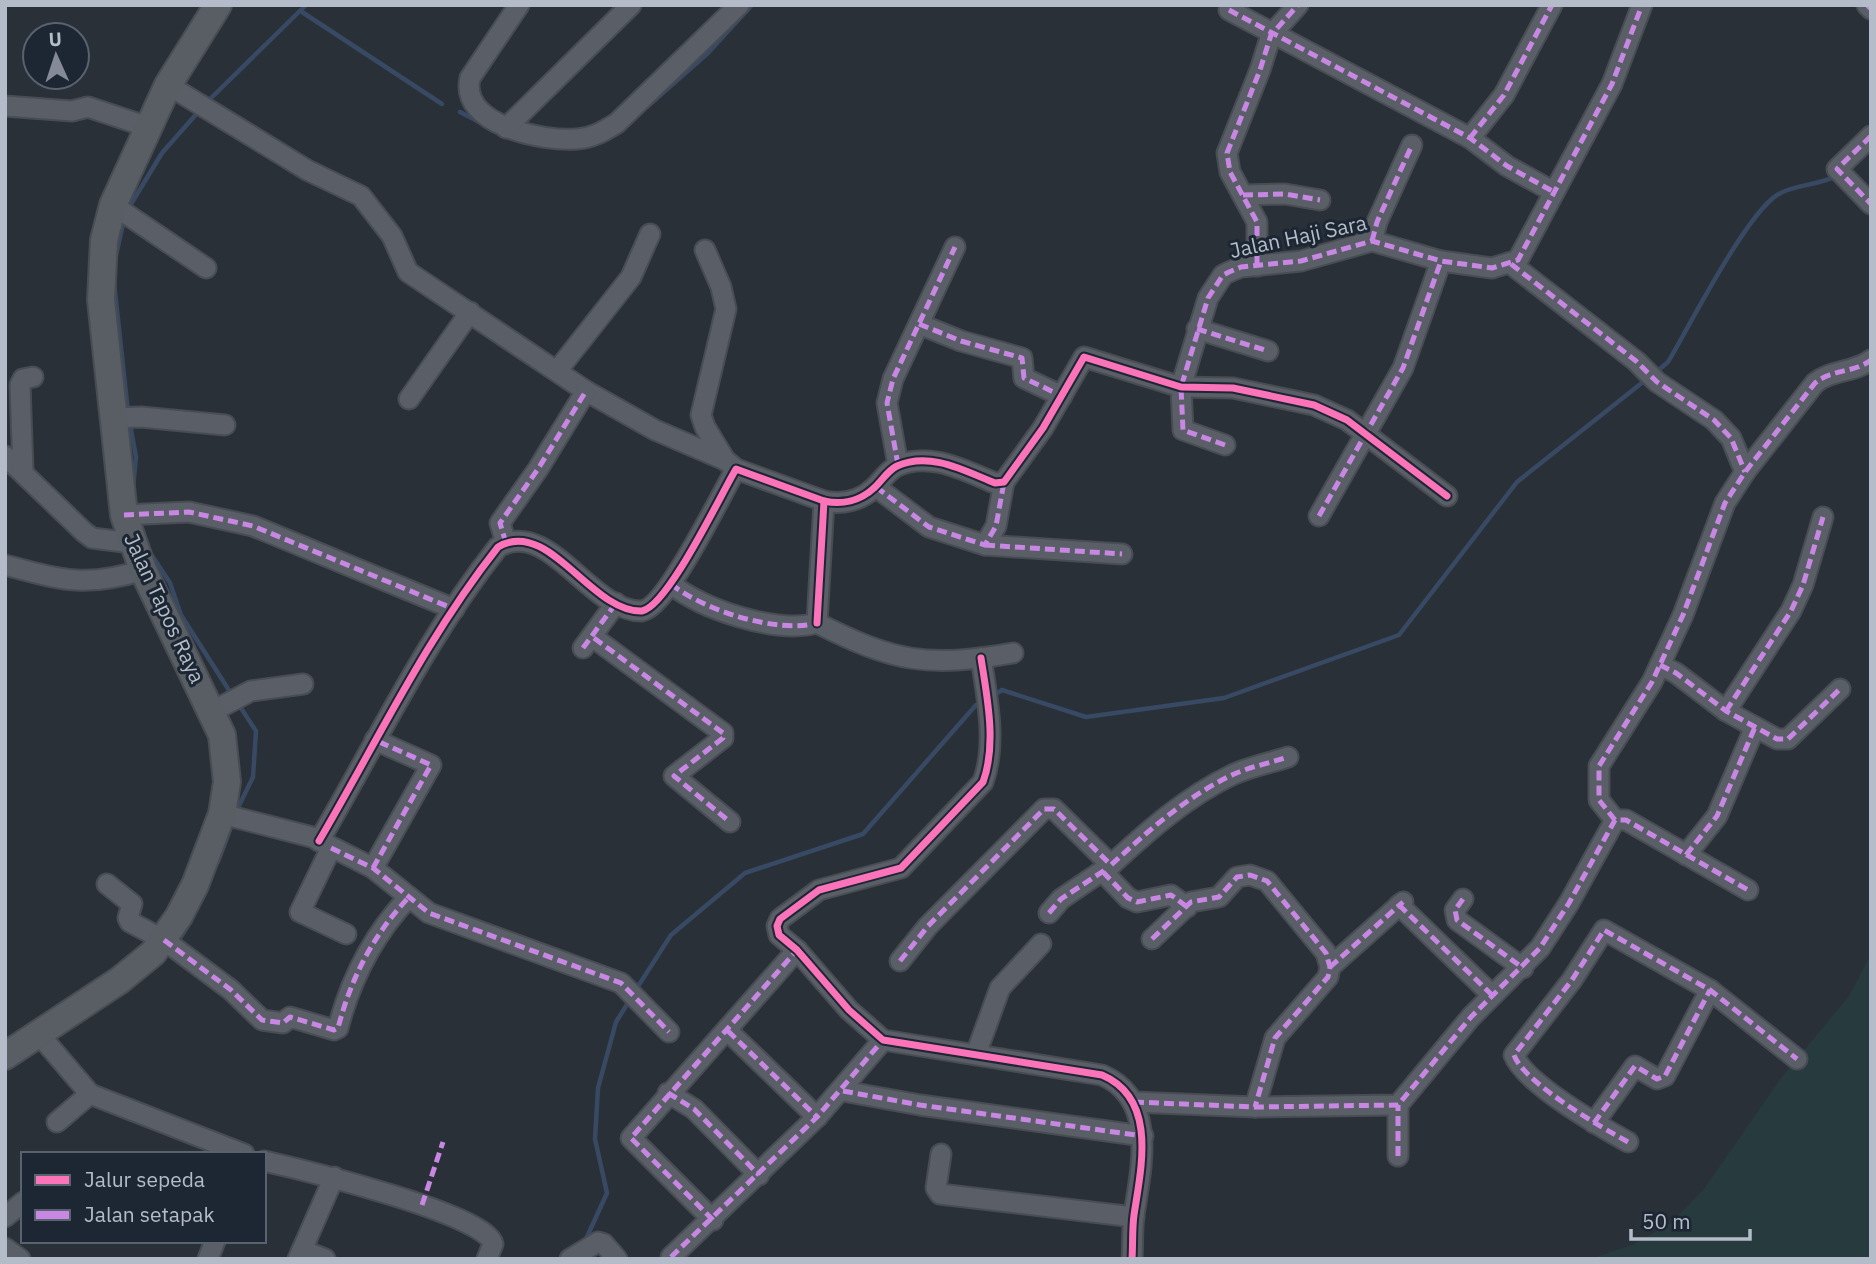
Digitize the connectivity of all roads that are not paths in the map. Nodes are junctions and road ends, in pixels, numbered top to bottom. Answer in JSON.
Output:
{"nodes":[{"id":1,"x":218,"y":5,"type":"edge"},
{"id":2,"x":519,"y":5,"type":"edge"},
{"id":3,"x":631,"y":5,"type":"edge"},
{"id":4,"x":738,"y":5,"type":"edge"},
{"id":5,"x":1298,"y":5,"type":"edge"},
{"id":6,"x":1552,"y":5,"type":"edge"},
{"id":7,"x":1642,"y":5,"type":"edge"},
{"id":8,"x":1229,"y":10,"type":"dead end"},
{"id":9,"x":1271,"y":35,"type":"junction"},
{"id":10,"x":168,"y":85,"type":"junction"},
{"id":11,"x":5,"y":106,"type":"edge"},
{"id":12,"x":148,"y":127,"type":"junction"},
{"id":13,"x":506,"y":128,"type":"junction"},
{"id":14,"x":1871,"y":136,"type":"edge"},
{"id":15,"x":1470,"y":138,"type":"junction"},
{"id":16,"x":1412,"y":145,"type":"dead end"},
{"id":17,"x":1554,"y":191,"type":"junction"},
{"id":18,"x":1243,"y":195,"type":"junction"},
{"id":19,"x":1320,"y":200,"type":"dead end"},
{"id":20,"x":1871,"y":204,"type":"edge"},
{"id":21,"x":122,"y":211,"type":"junction"},
{"id":22,"x":650,"y":234,"type":"dead end"},
{"id":23,"x":1372,"y":241,"type":"junction"},
{"id":24,"x":955,"y":247,"type":"dead end"},
{"id":25,"x":705,"y":250,"type":"dead end"},
{"id":26,"x":1441,"y":261,"type":"junction"},
{"id":27,"x":1511,"y":264,"type":"junction"},
{"id":28,"x":1257,"y":266,"type":"junction"},
{"id":29,"x":205,"y":268,"type":"dead end"},
{"id":30,"x":470,"y":312,"type":"junction"},
{"id":31,"x":919,"y":324,"type":"junction"},
{"id":32,"x":1197,"y":329,"type":"junction"},
{"id":33,"x":1268,"y":351,"type":"dead end"},
{"id":34,"x":1871,"y":360,"type":"edge"},
{"id":35,"x":558,"y":371,"type":"junction"},
{"id":36,"x":33,"y":377,"type":"dead end"},
{"id":37,"x":1181,"y":387,"type":"junction"},
{"id":38,"x":586,"y":391,"type":"junction"},
{"id":39,"x":1062,"y":396,"type":"junction"},
{"id":40,"x":409,"y":399,"type":"dead end"},
{"id":41,"x":117,"y":418,"type":"junction"},
{"id":42,"x":225,"y":425,"type":"dead end"},
{"id":43,"x":1364,"y":433,"type":"junction"},
{"id":44,"x":1225,"y":445,"type":"dead end"},
{"id":45,"x":5,"y":456,"type":"edge"},
{"id":46,"x":731,"y":464,"type":"junction"},
{"id":47,"x":898,"y":466,"type":"junction"},
{"id":48,"x":23,"y":472,"type":"junction"},
{"id":49,"x":1745,"y":472,"type":"junction"},
{"id":50,"x":1004,"y":482,"type":"junction"},
{"id":51,"x":876,"y":487,"type":"junction"},
{"id":52,"x":1447,"y":496,"type":"dead end"},
{"id":53,"x":824,"y":501,"type":"junction"},
{"id":54,"x":124,"y":515,"type":"junction"},
{"id":55,"x":1319,"y":516,"type":"dead end"},
{"id":56,"x":1823,"y":517,"type":"dead end"},
{"id":57,"x":132,"y":543,"type":"junction"},
{"id":58,"x":506,"y":543,"type":"junction"},
{"id":59,"x":985,"y":545,"type":"junction"},
{"id":60,"x":1122,"y":554,"type":"dead end"},
{"id":61,"x":5,"y":565,"type":"edge"},
{"id":62,"x":143,"y":570,"type":"junction"},
{"id":63,"x":671,"y":584,"type":"junction"},
{"id":64,"x":616,"y":603,"type":"junction"},
{"id":65,"x":454,"y":609,"type":"junction"},
{"id":66,"x":817,"y":623,"type":"junction"},
{"id":67,"x":1013,"y":653,"type":"dead end"},
{"id":68,"x":981,"y":658,"type":"junction"},
{"id":69,"x":1660,"y":664,"type":"junction"},
{"id":70,"x":303,"y":684,"type":"dead end"},
{"id":71,"x":1840,"y":689,"type":"dead end"},
{"id":72,"x":220,"y":707,"type":"junction"},
{"id":73,"x":1726,"y":712,"type":"junction"},
{"id":74,"x":1755,"y":727,"type":"junction"},
{"id":75,"x":374,"y":740,"type":"junction"},
{"id":76,"x":1288,"y":757,"type":"dead end"},
{"id":77,"x":225,"y":816,"type":"junction"},
{"id":78,"x":1615,"y":820,"type":"junction"},
{"id":79,"x":730,"y":822,"type":"dead end"},
{"id":80,"x":325,"y":844,"type":"junction"},
{"id":81,"x":1686,"y":855,"type":"junction"},
{"id":82,"x":373,"y":868,"type":"junction"},
{"id":83,"x":1107,"y":869,"type":"junction"},
{"id":84,"x":107,"y":884,"type":"dead end"},
{"id":85,"x":1748,"y":890,"type":"dead end"},
{"id":86,"x":409,"y":897,"type":"junction"},
{"id":87,"x":1463,"y":899,"type":"dead end"},
{"id":88,"x":1187,"y":906,"type":"junction"},
{"id":89,"x":1049,"y":913,"type":"dead end"},
{"id":90,"x":346,"y":934,"type":"dead end"},
{"id":91,"x":1152,"y":939,"type":"dead end"},
{"id":92,"x":1041,"y":944,"type":"dead end"},
{"id":93,"x":171,"y":946,"type":"junction"},
{"id":94,"x":797,"y":950,"type":"junction"},
{"id":95,"x":900,"y":961,"type":"dead end"},
{"id":96,"x":1330,"y":967,"type":"junction"},
{"id":97,"x":1522,"y":968,"type":"junction"},
{"id":98,"x":1710,"y":990,"type":"junction"},
{"id":99,"x":1492,"y":995,"type":"junction"},
{"id":100,"x":729,"y":1031,"type":"junction"},
{"id":101,"x":668,"y":1032,"type":"dead end"},
{"id":102,"x":42,"y":1039,"type":"junction"},
{"id":103,"x":883,"y":1040,"type":"junction"},
{"id":104,"x":976,"y":1054,"type":"junction"},
{"id":105,"x":5,"y":1056,"type":"edge"},
{"id":106,"x":1797,"y":1059,"type":"dead end"},
{"id":107,"x":843,"y":1091,"type":"junction"},
{"id":108,"x":668,"y":1093,"type":"junction"},
{"id":109,"x":90,"y":1094,"type":"junction"},
{"id":110,"x":1134,"y":1102,"type":"junction"},
{"id":111,"x":1398,"y":1105,"type":"junction"},
{"id":112,"x":1255,"y":1107,"type":"junction"},
{"id":113,"x":817,"y":1117,"type":"junction"},
{"id":114,"x":57,"y":1122,"type":"dead end"},
{"id":115,"x":1594,"y":1124,"type":"junction"},
{"id":116,"x":1143,"y":1136,"type":"junction"},
{"id":117,"x":1628,"y":1142,"type":"dead end"},
{"id":118,"x":239,"y":1152,"type":"edge"},
{"id":119,"x":941,"y":1154,"type":"dead end"},
{"id":120,"x":1398,"y":1156,"type":"dead end"},
{"id":121,"x":266,"y":1161,"type":"edge"},
{"id":122,"x":759,"y":1175,"type":"junction"},
{"id":123,"x":334,"y":1177,"type":"junction"},
{"id":124,"x":21,"y":1204,"type":"edge"},
{"id":125,"x":5,"y":1217,"type":"edge"},
{"id":126,"x":1134,"y":1217,"type":"junction"},
{"id":127,"x":713,"y":1220,"type":"junction"},
{"id":128,"x":5,"y":1248,"type":"edge"},
{"id":129,"x":300,"y":1254,"type":"edge"},
{"id":130,"x":671,"y":1257,"type":"edge"},
{"id":131,"x":20,"y":1259,"type":"edge"},
{"id":132,"x":326,"y":1259,"type":"edge"},
{"id":133,"x":487,"y":1259,"type":"edge"},
{"id":134,"x":570,"y":1259,"type":"edge"},
{"id":135,"x":617,"y":1259,"type":"edge"},
{"id":136,"x":1132,"y":1259,"type":"edge"}],
"edges":[{"from":1,"to":10,"type":"main road","name":"Jalan Tapos Raya"},
{"from":2,"to":13,"type":"street"},
{"from":3,"to":13,"type":"street"},
{"from":4,"to":13,"type":"street"},
{"from":5,"to":9,"type":"street"},
{"from":6,"to":15,"type":"street"},
{"from":7,"to":17,"type":"street"},
{"from":8,"to":9,"type":"street"},
{"from":9,"to":15,"type":"street"},
{"from":9,"to":18,"type":"street"},
{"from":10,"to":12,"type":"main road","name":"Jalan Tapos Raya"},
{"from":10,"to":30,"type":"street"},
{"from":11,"to":12,"type":"street"},
{"from":12,"to":21,"type":"main road","name":"Jalan Tapos Raya"},
{"from":14,"to":20,"type":"street"},
{"from":15,"to":17,"type":"street"},
{"from":16,"to":23,"type":"street"},
{"from":17,"to":27,"type":"street"},
{"from":18,"to":19,"type":"street"},
{"from":18,"to":28,"type":"street"},
{"from":21,"to":29,"type":"street"},
{"from":21,"to":41,"type":"main road","name":"Jalan Tapos Raya"},
{"from":22,"to":35,"type":"street"},
{"from":23,"to":26,"type":"street","name":"Jalan Haji Sara"},
{"from":23,"to":28,"type":"street","name":"Jalan Haji Sara"},
{"from":24,"to":31,"type":"street"},
{"from":25,"to":46,"type":"street"},
{"from":26,"to":27,"type":"street","name":"Jalan Haji Sara"},
{"from":26,"to":43,"type":"street"},
{"from":27,"to":49,"type":"street"},
{"from":28,"to":32,"type":"street","name":"Jalan Haji Sara"},
{"from":30,"to":35,"type":"street"},
{"from":30,"to":40,"type":"street"},
{"from":31,"to":39,"type":"street"},
{"from":31,"to":47,"type":"street"},
{"from":32,"to":33,"type":"street"},
{"from":32,"to":37,"type":"street","name":"Jalan Haji Sara"},
{"from":34,"to":49,"type":"street"},
{"from":35,"to":38,"type":"street"},
{"from":36,"to":48,"type":"street"},
{"from":37,"to":39,"type":"street"},
{"from":37,"to":43,"type":"street"},
{"from":37,"to":44,"type":"street","name":"Jalan Haji Sara"},
{"from":38,"to":46,"type":"street"},
{"from":38,"to":58,"type":"street"},
{"from":39,"to":50,"type":"street"},
{"from":41,"to":42,"type":"street"},
{"from":41,"to":54,"type":"main road","name":"Jalan Tapos Raya"},
{"from":43,"to":52,"type":"street"},
{"from":43,"to":55,"type":"street"},
{"from":45,"to":48,"type":"street"},
{"from":46,"to":53,"type":"street"},
{"from":46,"to":63,"type":"street"},
{"from":47,"to":50,"type":"street"},
{"from":47,"to":51,"type":"street"},
{"from":48,"to":57,"type":"street"},
{"from":49,"to":69,"type":"street"},
{"from":50,"to":59,"type":"street"},
{"from":51,"to":53,"type":"street"},
{"from":51,"to":59,"type":"street"},
{"from":53,"to":66,"type":"street"},
{"from":54,"to":57,"type":"main road","name":"Jalan Tapos Raya"},
{"from":54,"to":65,"type":"street"},
{"from":56,"to":73,"type":"street"},
{"from":57,"to":62,"type":"main road","name":"Jalan Tapos Raya"},
{"from":58,"to":64,"type":"street"},
{"from":58,"to":65,"type":"street"},
{"from":59,"to":60,"type":"street"},
{"from":61,"to":62,"type":"street"},
{"from":62,"to":72,"type":"main road","name":"Jalan Tapos Raya"},
{"from":63,"to":64,"type":"street"},
{"from":63,"to":66,"type":"street"},
{"from":64,"to":79,"type":"street"},
{"from":65,"to":75,"type":"street"},
{"from":66,"to":68,"type":"street"},
{"from":67,"to":68,"type":"street"},
{"from":68,"to":94,"type":"street"},
{"from":69,"to":73,"type":"street"},
{"from":69,"to":78,"type":"street"},
{"from":70,"to":72,"type":"street"},
{"from":71,"to":74,"type":"street"},
{"from":72,"to":77,"type":"main road","name":"Jalan Tapos Raya"},
{"from":73,"to":74,"type":"street"},
{"from":74,"to":81,"type":"street"},
{"from":75,"to":80,"type":"street"},
{"from":75,"to":82,"type":"street"},
{"from":76,"to":83,"type":"street"},
{"from":77,"to":80,"type":"street"},
{"from":77,"to":93,"type":"main road","name":"Jalan Tapos Raya"},
{"from":78,"to":81,"type":"street"},
{"from":78,"to":97,"type":"street"},
{"from":80,"to":82,"type":"street"},
{"from":80,"to":90,"type":"street"},
{"from":81,"to":85,"type":"street"},
{"from":82,"to":86,"type":"street"},
{"from":83,"to":88,"type":"street"},
{"from":83,"to":89,"type":"street"},
{"from":83,"to":95,"type":"street"},
{"from":84,"to":93,"type":"street"},
{"from":86,"to":93,"type":"street"},
{"from":86,"to":101,"type":"street"},
{"from":87,"to":97,"type":"street"},
{"from":88,"to":91,"type":"street"},
{"from":88,"to":96,"type":"street"},
{"from":92,"to":104,"type":"street"},
{"from":93,"to":102,"type":"main road","name":"Jalan Tapos Raya"},
{"from":94,"to":100,"type":"street"},
{"from":94,"to":103,"type":"street"},
{"from":96,"to":99,"type":"street"},
{"from":96,"to":112,"type":"street"},
{"from":97,"to":99,"type":"street"},
{"from":98,"to":106,"type":"street"},
{"from":98,"to":115,"type":"street"},
{"from":98,"to":115,"type":"street"},
{"from":99,"to":111,"type":"street"},
{"from":100,"to":108,"type":"street"},
{"from":100,"to":113,"type":"street"},
{"from":102,"to":105,"type":"main road","name":"Jalan Tapos Raya"},
{"from":102,"to":109,"type":"street"},
{"from":103,"to":104,"type":"street"},
{"from":103,"to":107,"type":"street"},
{"from":104,"to":110,"type":"street"},
{"from":107,"to":113,"type":"street"},
{"from":107,"to":116,"type":"street"},
{"from":108,"to":122,"type":"street"},
{"from":108,"to":127,"type":"street"},
{"from":109,"to":114,"type":"street"},
{"from":109,"to":118,"type":"street"},
{"from":110,"to":112,"type":"street"},
{"from":110,"to":116,"type":"street"},
{"from":111,"to":112,"type":"street"},
{"from":111,"to":120,"type":"street"},
{"from":113,"to":122,"type":"street"},
{"from":115,"to":117,"type":"street"},
{"from":116,"to":126,"type":"street"},
{"from":119,"to":126,"type":"street"},
{"from":121,"to":123,"type":"street"},
{"from":122,"to":127,"type":"street"},
{"from":123,"to":129,"type":"street"},
{"from":123,"to":133,"type":"street"},
{"from":124,"to":125,"type":"street"},
{"from":126,"to":136,"type":"street"},
{"from":127,"to":130,"type":"street"},
{"from":128,"to":131,"type":"street"},
{"from":129,"to":132,"type":"street"},
{"from":134,"to":135,"type":"street"}]}
